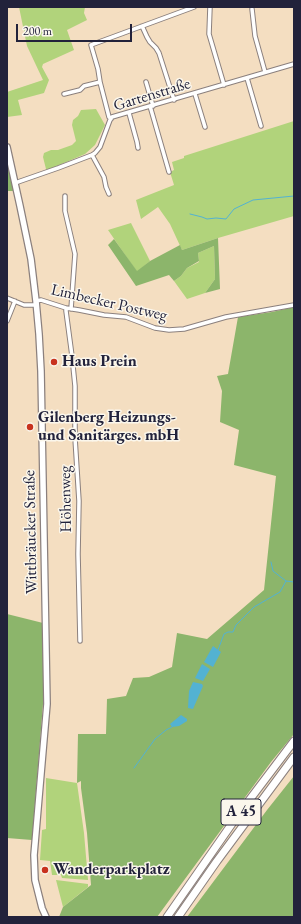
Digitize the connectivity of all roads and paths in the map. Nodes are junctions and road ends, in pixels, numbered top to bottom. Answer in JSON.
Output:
{"nodes":[{"id":1,"x":194,"y":7,"type":"edge"},
{"id":2,"x":210,"y":7,"type":"edge"},
{"id":3,"x":252,"y":9,"type":"dead end"},
{"id":4,"x":142,"y":26,"type":"junction"},
{"id":5,"x":294,"y":64,"type":"edge"},
{"id":6,"x":265,"y":72,"type":"junction"},
{"id":7,"x":247,"y":78,"type":"junction"},
{"id":8,"x":100,"y":82,"type":"junction"},
{"id":9,"x":146,"y":82,"type":"dead end"},
{"id":10,"x":224,"y":85,"type":"junction"},
{"id":11,"x":64,"y":94,"type":"dead end"},
{"id":12,"x":195,"y":94,"type":"junction"},
{"id":13,"x":174,"y":100,"type":"junction"},
{"id":14,"x":152,"y":106,"type":"junction"},
{"id":15,"x":129,"y":113,"type":"junction"},
{"id":16,"x":111,"y":119,"type":"junction"},
{"id":17,"x":261,"y":126,"type":"dead end"},
{"id":18,"x":205,"y":127,"type":"dead end"},
{"id":19,"x":7,"y":147,"type":"edge"},
{"id":20,"x":138,"y":148,"type":"dead end"},
{"id":21,"x":92,"y":155,"type":"junction"},
{"id":22,"x":169,"y":172,"type":"dead end"},
{"id":23,"x":15,"y":183,"type":"junction"},
{"id":24,"x":109,"y":194,"type":"dead end"},
{"id":25,"x":65,"y":196,"type":"dead end"},
{"id":26,"x":7,"y":298,"type":"edge"},
{"id":27,"x":15,"y":301,"type":"junction"},
{"id":28,"x":36,"y":303,"type":"junction"},
{"id":29,"x":294,"y":305,"type":"edge"},
{"id":30,"x":66,"y":308,"type":"junction"},
{"id":31,"x":71,"y":309,"type":"junction"},
{"id":32,"x":7,"y":321,"type":"edge"},
{"id":33,"x":80,"y":641,"type":"dead end"},
{"id":34,"x":294,"y":741,"type":"edge"},
{"id":35,"x":294,"y":757,"type":"edge"},
{"id":36,"x":46,"y":917,"type":"edge"},
{"id":37,"x":167,"y":917,"type":"edge"},
{"id":38,"x":178,"y":917,"type":"edge"}],
"edges":[{"from":1,"to":4,"type":"street"},
{"from":2,"to":10,"type":"street"},
{"from":3,"to":6,"type":"street"},
{"from":4,"to":8,"type":"street"},
{"from":4,"to":13,"type":"street"},
{"from":5,"to":6,"type":"street","name":"Gartenstraße"},
{"from":6,"to":7,"type":"street","name":"Gartenstraße"},
{"from":7,"to":10,"type":"street","name":"Gartenstraße"},
{"from":7,"to":17,"type":"street"},
{"from":8,"to":11,"type":"street"},
{"from":8,"to":16,"type":"street"},
{"from":9,"to":14,"type":"street"},
{"from":10,"to":12,"type":"street","name":"Gartenstraße"},
{"from":12,"to":13,"type":"street","name":"Gartenstraße"},
{"from":12,"to":18,"type":"street"},
{"from":13,"to":14,"type":"street","name":"Gartenstraße"},
{"from":14,"to":15,"type":"street","name":"Gartenstraße"},
{"from":14,"to":22,"type":"street"},
{"from":15,"to":16,"type":"street","name":"Gartenstraße"},
{"from":15,"to":20,"type":"street"},
{"from":16,"to":21,"type":"street","name":"Gartenstraße"},
{"from":19,"to":23,"type":"main road","name":"Wittbräucker Straße"},
{"from":21,"to":23,"type":"street"},
{"from":21,"to":24,"type":"street"},
{"from":23,"to":28,"type":"main road","name":"Wittbräucker Straße"},
{"from":25,"to":31,"type":"street"},
{"from":26,"to":27,"type":"street","name":"Limbecker Postweg"},
{"from":27,"to":28,"type":"street","name":"Limbecker Postweg"},
{"from":27,"to":32,"type":"street"},
{"from":28,"to":30,"type":"street","name":"Limbecker Postweg"},
{"from":28,"to":36,"type":"main road","name":"Wittbräucker Straße"},
{"from":29,"to":31,"type":"street","name":"Limbecker Postweg"},
{"from":30,"to":31,"type":"street","name":"Limbecker Postweg"},
{"from":30,"to":33,"type":"street","name":"Höhenweg"},
{"from":34,"to":37,"type":"highway","number":"A 45"},
{"from":35,"to":38,"type":"highway","number":"A 45"}]}
